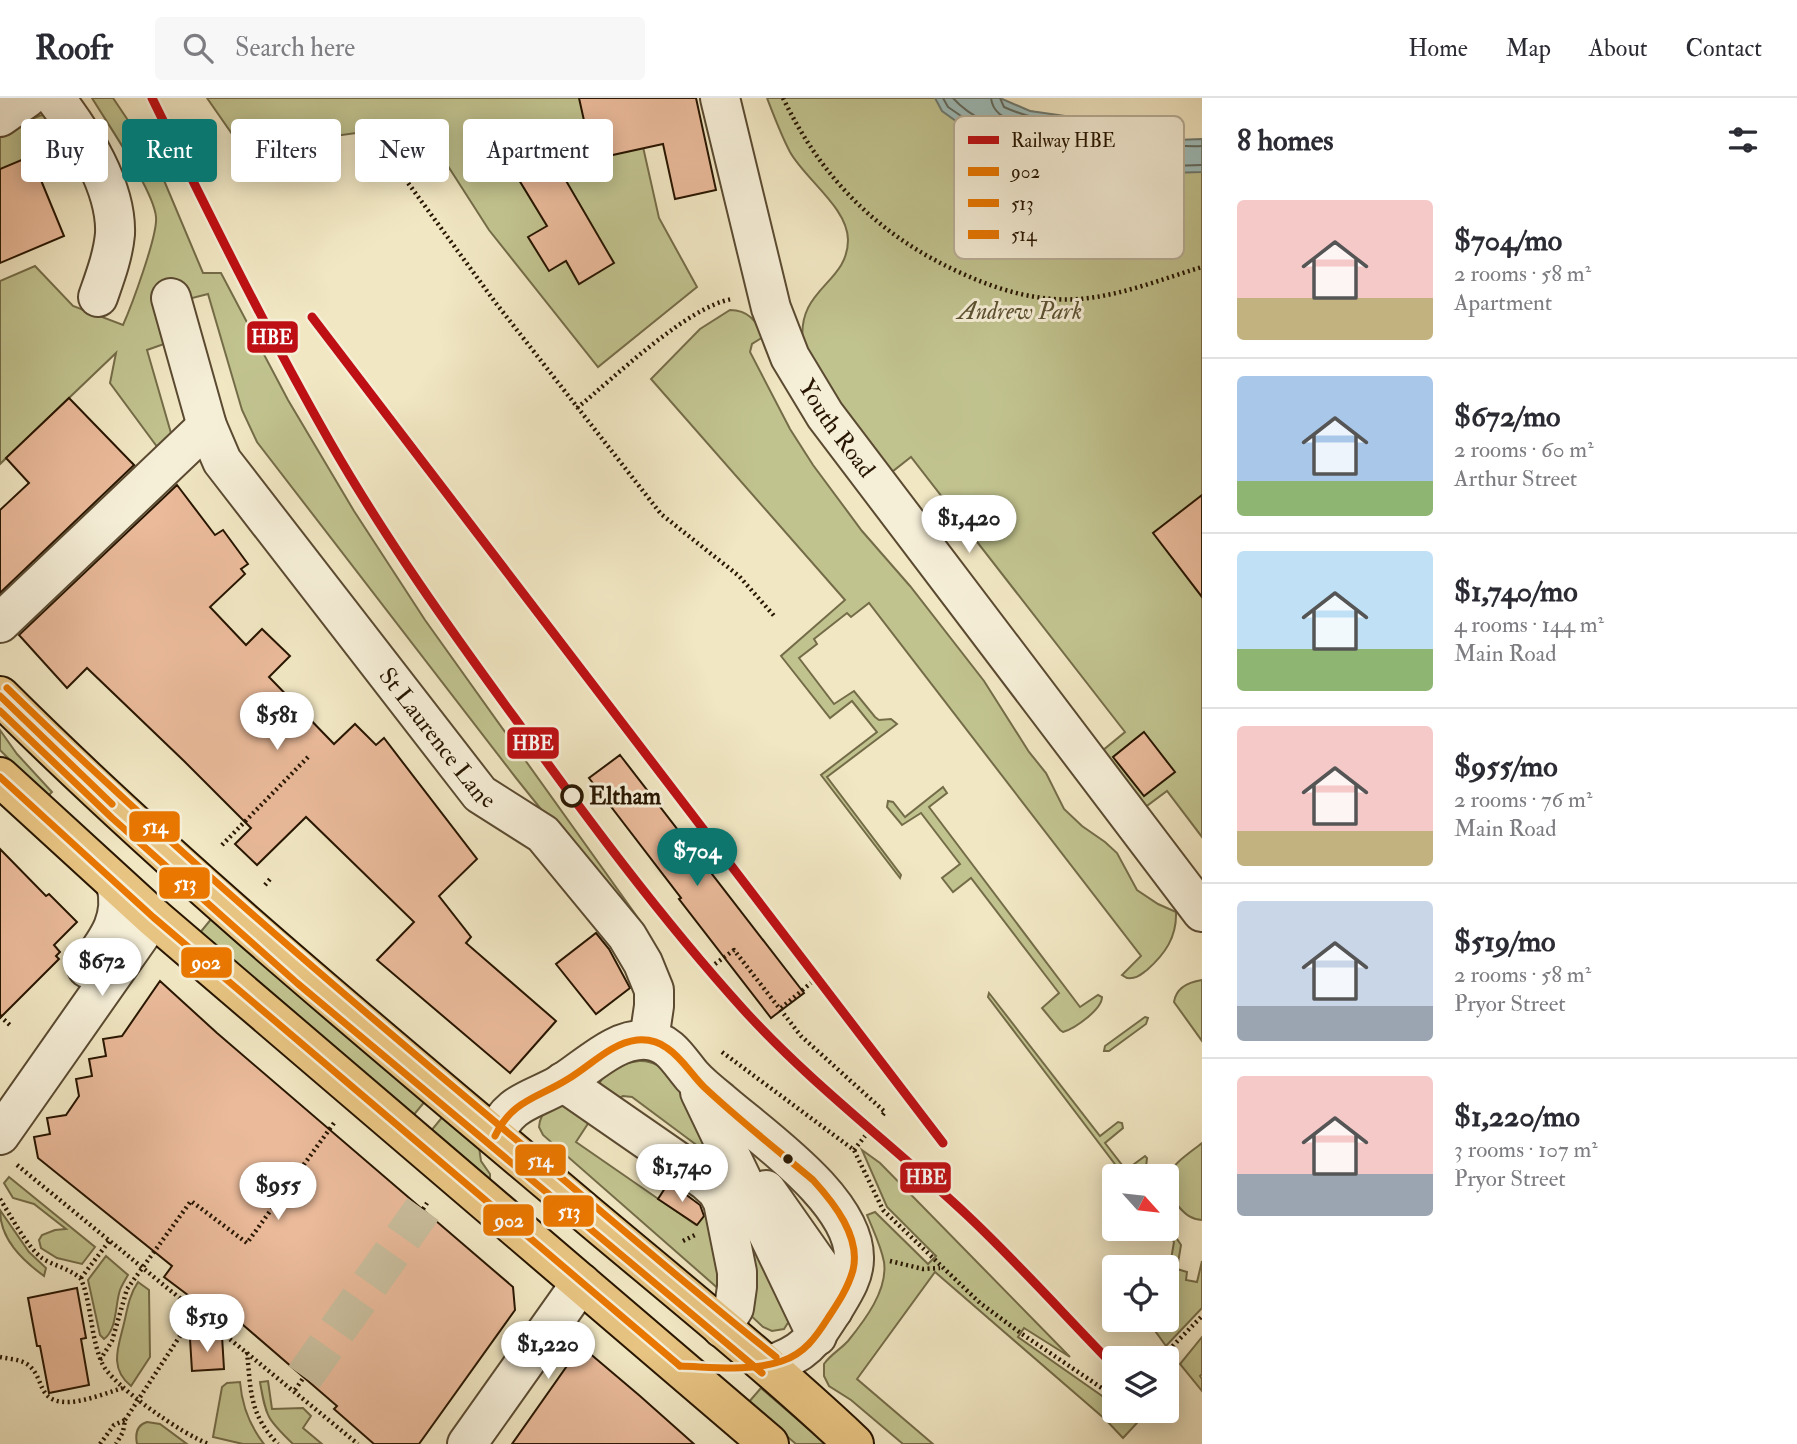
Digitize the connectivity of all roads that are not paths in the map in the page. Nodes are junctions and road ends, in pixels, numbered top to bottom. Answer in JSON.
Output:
{"nodes":[{"id":1,"x":27,"y":98,"type":"edge"},
{"id":2,"x":55,"y":98,"type":"edge"},
{"id":3,"x":720,"y":98,"type":"edge"},
{"id":4,"x":0,"y":117,"type":"edge"},
{"id":5,"x":98,"y":297,"type":"dead end"},
{"id":6,"x":171,"y":298,"type":"dead end"},
{"id":7,"x":208,"y":426,"type":"junction"},
{"id":8,"x":0,"y":623,"type":"edge"},
{"id":9,"x":0,"y":696,"type":"edge"},
{"id":10,"x":0,"y":777,"type":"edge"},
{"id":11,"x":165,"y":853,"type":"junction"},
{"id":12,"x":116,"y":884,"type":"junction"},
{"id":13,"x":1202,"y":912,"type":"edge"},
{"id":14,"x":153,"y":917,"type":"junction"},
{"id":15,"x":649,"y":1040,"type":"junction"},
{"id":16,"x":693,"y":1077,"type":"junction"},
{"id":17,"x":564,"y":1082,"type":"junction"},
{"id":18,"x":0,"y":1089,"type":"edge"},
{"id":19,"x":495,"y":1136,"type":"junction"},
{"id":20,"x":9,"y":1150,"type":"edge"},
{"id":21,"x":530,"y":1240,"type":"junction"},
{"id":22,"x":581,"y":1283,"type":"junction"},
{"id":23,"x":825,"y":1323,"type":"junction"},
{"id":24,"x":722,"y":1328,"type":"junction"},
{"id":25,"x":769,"y":1365,"type":"junction"},
{"id":26,"x":680,"y":1366,"type":"junction"},
{"id":27,"x":467,"y":1444,"type":"edge"},
{"id":28,"x":769,"y":1444,"type":"edge"},
{"id":29,"x":854,"y":1444,"type":"edge"}],
"edges":[{"from":1,"to":4,"type":"street"},
{"from":2,"to":5,"type":"street"},
{"from":3,"to":13,"type":"street","name":"Youth Road"},
{"from":6,"to":7,"type":"street","name":"St Laurence Lane"},
{"from":7,"to":8,"type":"street"},
{"from":7,"to":15,"type":"street","name":"St Laurence Lane"},
{"from":9,"to":11,"type":"main road"},
{"from":10,"to":12,"type":"main road"},
{"from":11,"to":14,"type":"main road"},
{"from":11,"to":19,"type":"main road"},
{"from":12,"to":14,"type":"main road"},
{"from":12,"to":18,"type":"street"},
{"from":14,"to":20,"type":"street"},
{"from":14,"to":21,"type":"main road"},
{"from":15,"to":16,"type":"street"},
{"from":15,"to":17,"type":"street"},
{"from":16,"to":23,"type":"street"},
{"from":16,"to":23,"type":"street"},
{"from":17,"to":19,"type":"street"},
{"from":17,"to":24,"type":"street"},
{"from":19,"to":21,"type":"main road"},
{"from":19,"to":24,"type":"main road"},
{"from":21,"to":22,"type":"main road"},
{"from":22,"to":26,"type":"main road"},
{"from":22,"to":27,"type":"street"},
{"from":23,"to":25,"type":"street"},
{"from":24,"to":25,"type":"main road"},
{"from":25,"to":26,"type":"main road"},
{"from":25,"to":29,"type":"main road"},
{"from":26,"to":28,"type":"main road"}]}
